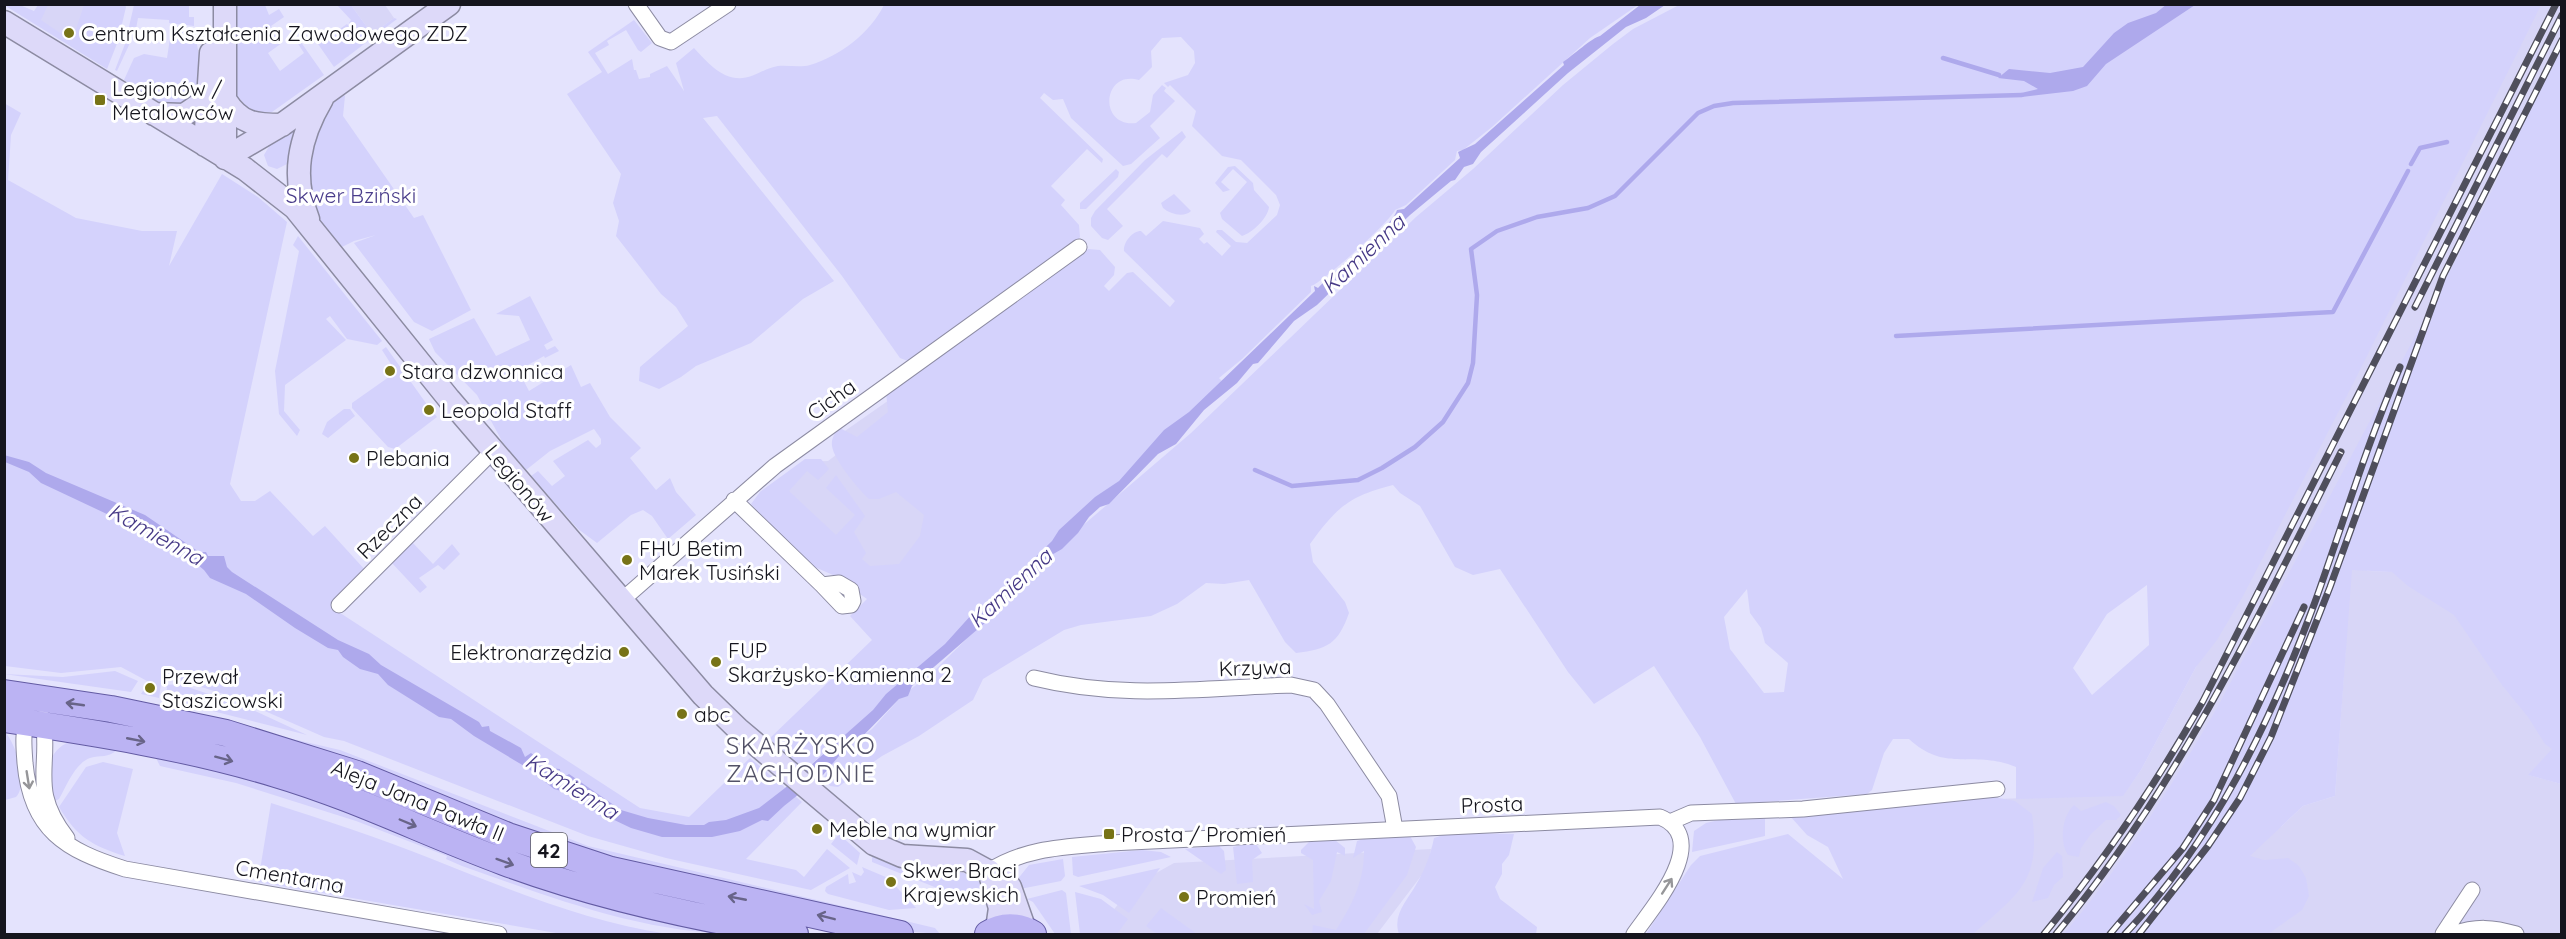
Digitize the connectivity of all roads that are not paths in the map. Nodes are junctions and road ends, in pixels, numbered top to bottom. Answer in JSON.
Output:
{"nodes":[{"id":1,"x":211,"y":4,"type":"edge"},
{"id":2,"x":225,"y":4,"type":"edge"},
{"id":3,"x":449,"y":4,"type":"edge"},
{"id":4,"x":636,"y":4,"type":"edge"},
{"id":5,"x":728,"y":4,"type":"edge"},
{"id":6,"x":4,"y":22,"type":"edge"},
{"id":7,"x":325,"y":95,"type":"junction"},
{"id":8,"x":218,"y":99,"type":"junction"},
{"id":9,"x":153,"y":114,"type":"junction"},
{"id":10,"x":283,"y":124,"type":"junction"},
{"id":11,"x":205,"y":145,"type":"junction"},
{"id":12,"x":225,"y":158,"type":"junction"},
{"id":13,"x":310,"y":226,"type":"junction"},
{"id":14,"x":1079,"y":247,"type":"dead end"},
{"id":15,"x":493,"y":451,"type":"junction"},
{"id":16,"x":734,"y":500,"type":"junction"},
{"id":17,"x":822,"y":585,"type":"dead end"},
{"id":18,"x":621,"y":601,"type":"junction"},
{"id":19,"x":339,"y":605,"type":"dead end"},
{"id":20,"x":1034,"y":678,"type":"dead end"},
{"id":21,"x":4,"y":693,"type":"edge"},
{"id":22,"x":38,"y":698,"type":"junction"},
{"id":23,"x":25,"y":722,"type":"edge"},
{"id":24,"x":73,"y":730,"type":"junction"},
{"id":25,"x":45,"y":751,"type":"junction"},
{"id":26,"x":1997,"y":789,"type":"dead end"},
{"id":27,"x":1670,"y":822,"type":"junction"},
{"id":28,"x":1395,"y":829,"type":"junction"},
{"id":29,"x":76,"y":850,"type":"junction"},
{"id":30,"x":989,"y":871,"type":"junction"},
{"id":31,"x":2472,"y":890,"type":"dead end"},
{"id":32,"x":992,"y":932,"type":"edge"},
{"id":33,"x":1029,"y":932,"type":"edge"},
{"id":34,"x":499,"y":934,"type":"edge"},
{"id":35,"x":795,"y":934,"type":"edge"},
{"id":36,"x":900,"y":934,"type":"edge"},
{"id":37,"x":1634,"y":934,"type":"edge"},
{"id":38,"x":2443,"y":934,"type":"edge"},
{"id":39,"x":2453,"y":934,"type":"edge"},
{"id":40,"x":2516,"y":934,"type":"edge"}],
"edges":[{"from":1,"to":8,"type":"street"},
{"from":2,"to":8,"type":"street"},
{"from":3,"to":7,"type":"street"},
{"from":4,"to":5,"type":"street"},
{"from":6,"to":9,"type":"street","name":"Legionów"},
{"from":7,"to":10,"type":"street"},
{"from":7,"to":13,"type":"street"},
{"from":8,"to":9,"type":"street"},
{"from":8,"to":10,"type":"street"},
{"from":8,"to":11,"type":"street"},
{"from":8,"to":12,"type":"street"},
{"from":9,"to":11,"type":"street","name":"Legionów"},
{"from":10,"to":12,"type":"street"},
{"from":11,"to":12,"type":"street","name":"Legionów"},
{"from":12,"to":13,"type":"street","name":"Legionów"},
{"from":13,"to":15,"type":"street","name":"Legionów"},
{"from":14,"to":16,"type":"street","name":"Cicha"},
{"from":15,"to":18,"type":"street","name":"Legionów"},
{"from":15,"to":19,"type":"street","name":"Rzeczna"},
{"from":16,"to":17,"type":"street"},
{"from":16,"to":18,"type":"street","name":"Cicha"},
{"from":18,"to":30,"type":"street","name":"Legionów"},
{"from":20,"to":28,"type":"street","name":"Krzywa"},
{"from":21,"to":22,"type":"main road","name":"Aleja Jana Pawła II","number":"42"},
{"from":22,"to":23,"type":"street","name":"Cmentarna"},
{"from":36,"to":22,"type":"main road","name":"Aleja Jana Pawła II","number":"42","one_way":true},
{"from":23,"to":24,"type":"main road","name":"Aleja Jana Pawła II","number":"42"},
{"from":23,"to":25,"type":"street","name":"Cmentarna"},
{"from":23,"to":29,"type":"street","name":"Cmentarna","one_way":true},
{"from":24,"to":25,"type":"street"},
{"from":24,"to":35,"type":"main road","name":"Aleja Jana Pawła II","number":"42","one_way":true},
{"from":25,"to":29,"type":"street","name":"Cmentarna"},
{"from":26,"to":27,"type":"street","name":"Prosta"},
{"from":27,"to":28,"type":"street","name":"Prosta"},
{"from":37,"to":27,"type":"street","one_way":true},
{"from":28,"to":30,"type":"street","name":"Prosta"},
{"from":29,"to":34,"type":"street","name":"Cmentarna"},
{"from":30,"to":32,"type":"street"},
{"from":30,"to":33,"type":"street","name":"Legionów"},
{"from":31,"to":38,"type":"street"},
{"from":32,"to":33,"type":"main road"},
{"from":39,"to":40,"type":"street"}]}
